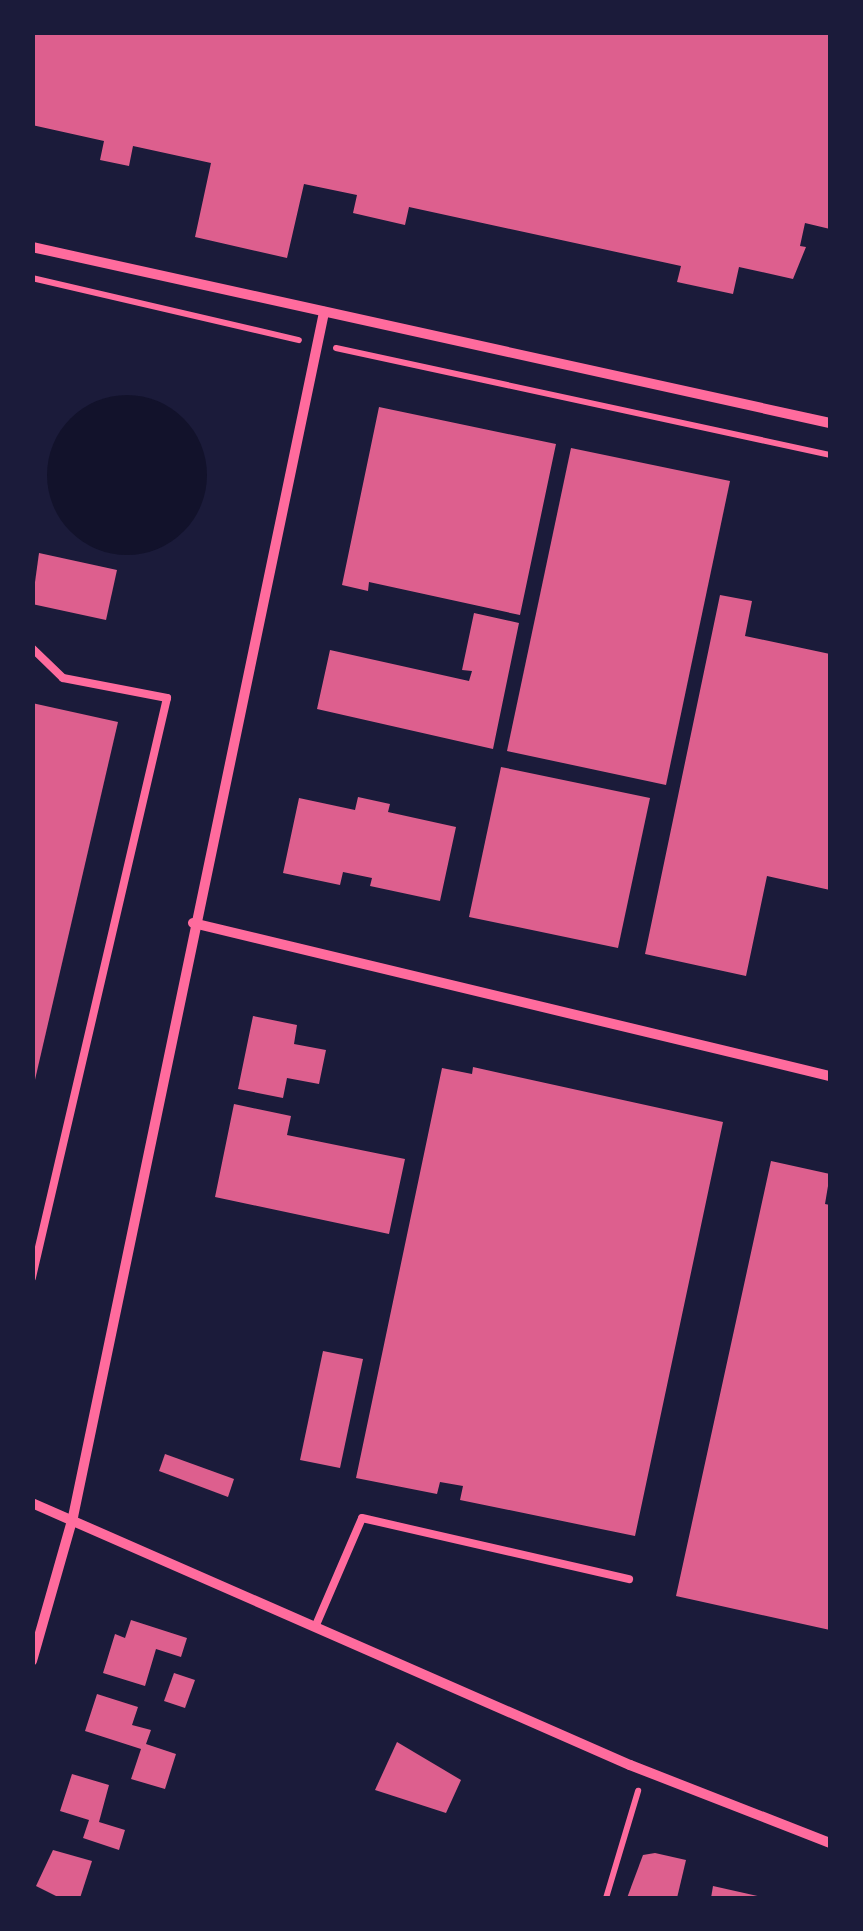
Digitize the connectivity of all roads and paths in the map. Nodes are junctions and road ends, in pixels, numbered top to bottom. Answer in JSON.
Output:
{"nodes":[{"id":1,"x":32,"y":248,"type":"edge"},
{"id":2,"x":32,"y":278,"type":"edge"},
{"id":3,"x":324,"y":312,"type":"junction"},
{"id":4,"x":316,"y":344,"type":"junction"},
{"id":5,"x":830,"y":422,"type":"edge"},
{"id":6,"x":830,"y":454,"type":"edge"},
{"id":7,"x":32,"y":648,"type":"edge"},
{"id":8,"x":193,"y":923,"type":"junction"},
{"id":9,"x":830,"y":1076,"type":"edge"},
{"id":10,"x":32,"y":1277,"type":"edge"},
{"id":11,"x":32,"y":1504,"type":"edge"},
{"id":12,"x":73,"y":1517,"type":"junction"},
{"id":13,"x":628,"y":1579,"type":"dead end"},
{"id":14,"x":316,"y":1625,"type":"junction"},
{"id":15,"x":32,"y":1661,"type":"edge"},
{"id":16,"x":644,"y":1771,"type":"junction"},
{"id":17,"x":830,"y":1843,"type":"edge"},
{"id":18,"x":606,"y":1898,"type":"edge"}],
"edges":[{"from":1,"to":3,"type":"street"},
{"from":2,"to":4,"type":"path"},
{"from":3,"to":4,"type":"street"},
{"from":3,"to":5,"type":"street"},
{"from":4,"to":6,"type":"path"},
{"from":4,"to":8,"type":"street"},
{"from":7,"to":10,"type":"lane"},
{"from":8,"to":9,"type":"street"},
{"from":8,"to":12,"type":"street"},
{"from":11,"to":12,"type":"street"},
{"from":12,"to":14,"type":"street"},
{"from":12,"to":15,"type":"street"},
{"from":13,"to":14,"type":"lane"},
{"from":14,"to":16,"type":"street"},
{"from":16,"to":17,"type":"street"},
{"from":16,"to":18,"type":"path"}]}
